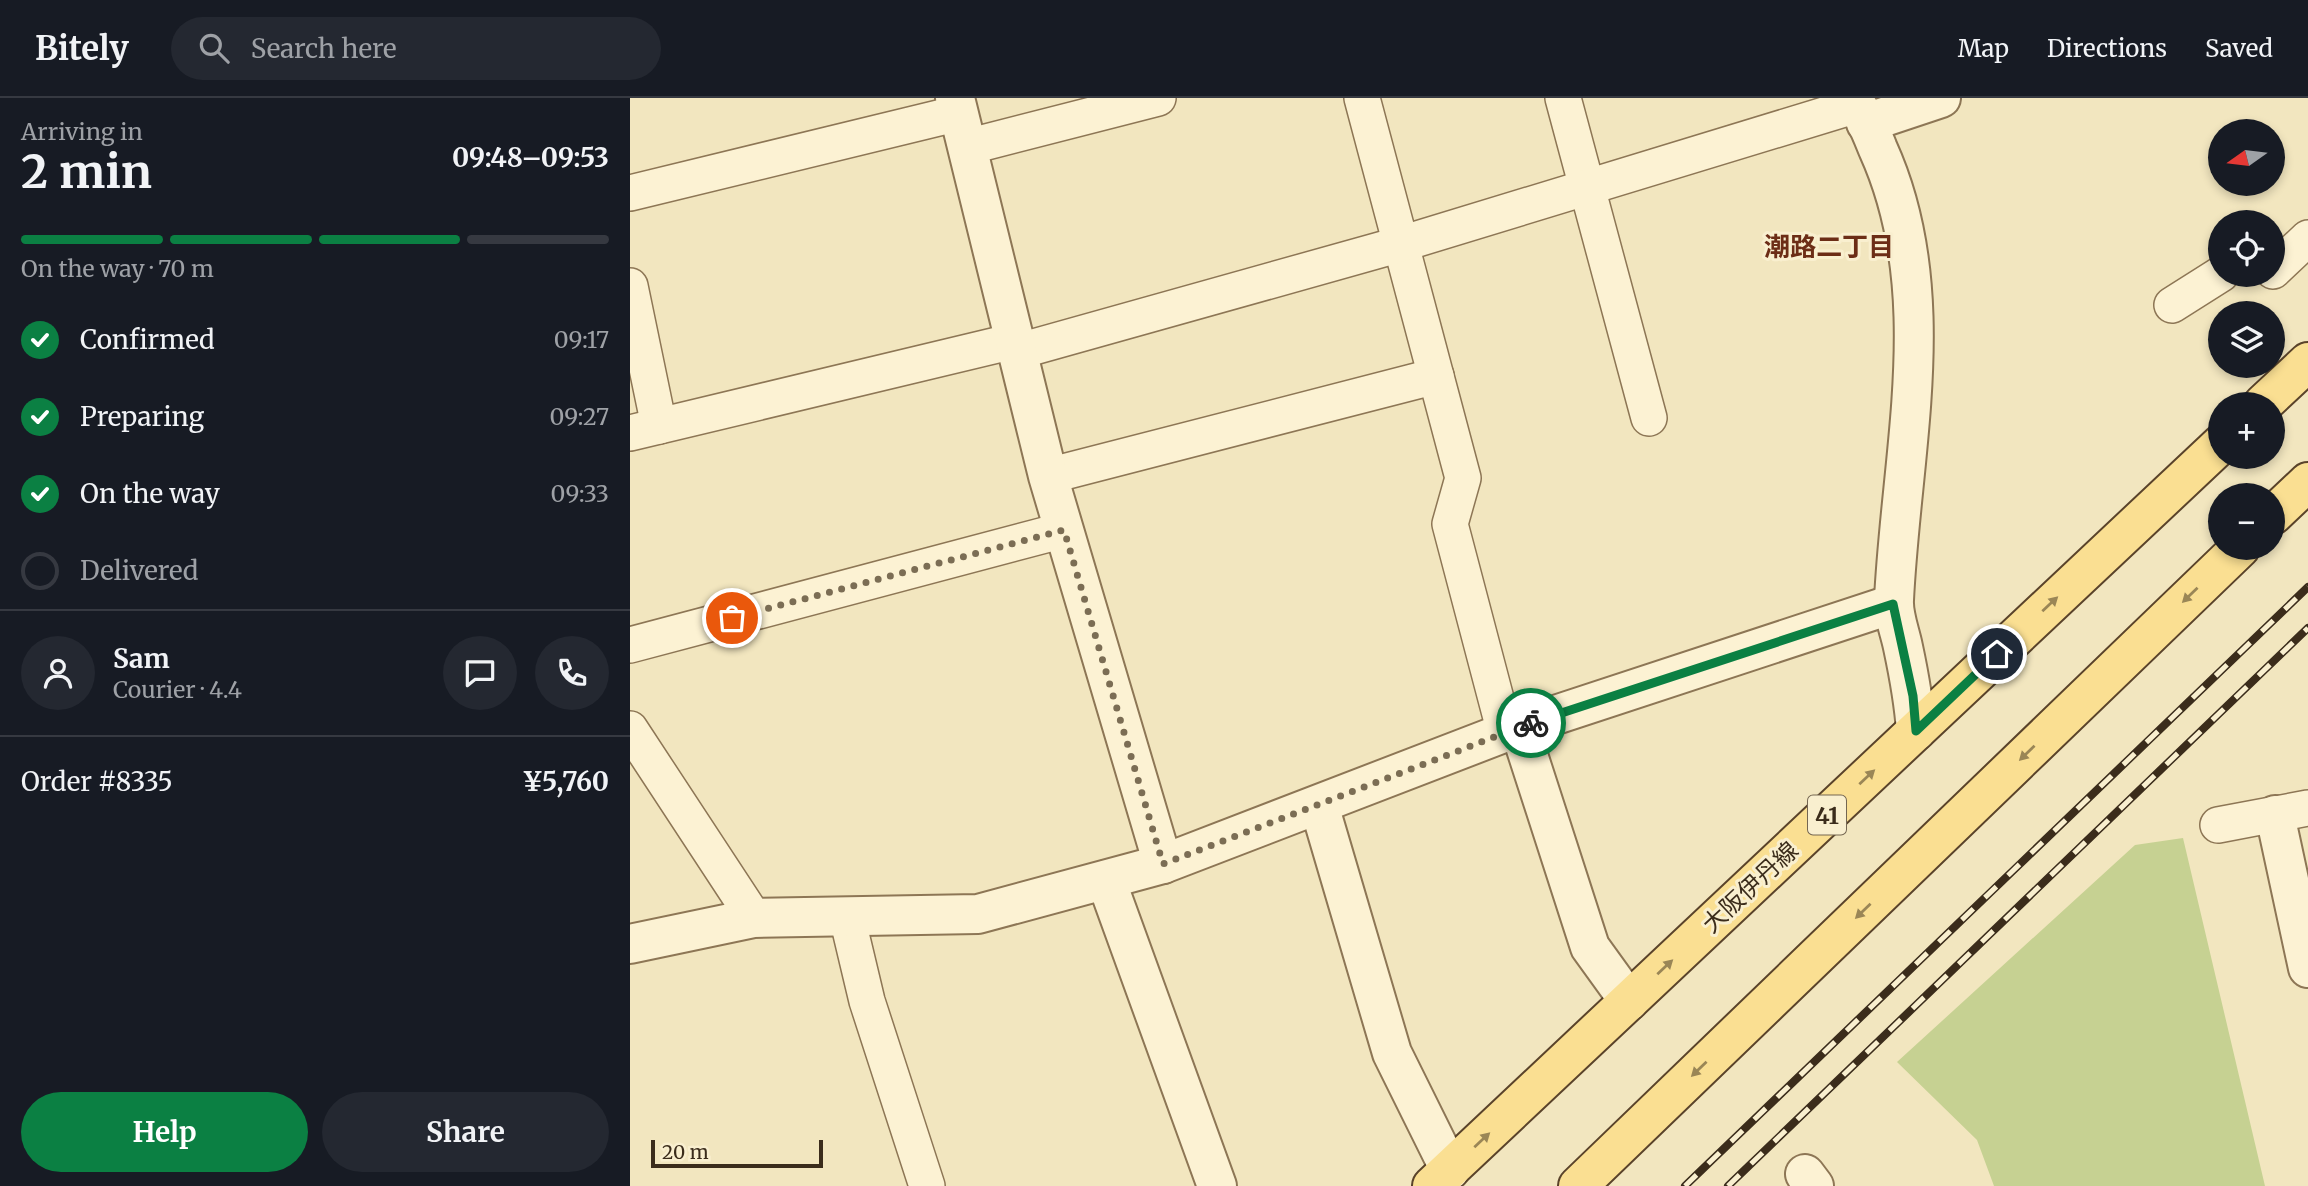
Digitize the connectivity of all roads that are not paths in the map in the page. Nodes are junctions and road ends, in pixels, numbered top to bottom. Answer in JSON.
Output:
{"nodes":[{"id":1,"x":1158,"y":98,"type":"edge"},
{"id":2,"x":1362,"y":98,"type":"edge"},
{"id":3,"x":1563,"y":98,"type":"edge"},
{"id":4,"x":1941,"y":98,"type":"edge"},
{"id":5,"x":1858,"y":108,"type":"edge"},
{"id":6,"x":960,"y":119,"type":"edge"},
{"id":7,"x":1588,"y":187,"type":"junction"},
{"id":8,"x":630,"y":192,"type":"edge"},
{"id":9,"x":2308,"y":238,"type":"edge"},
{"id":10,"x":1402,"y":244,"type":"junction"},
{"id":11,"x":2285,"y":260,"type":"edge"},
{"id":12,"x":2208,"y":282,"type":"edge"},
{"id":13,"x":630,"y":286,"type":"edge"},
{"id":14,"x":2172,"y":305,"type":"dead end"},
{"id":15,"x":1015,"y":346,"type":"junction"},
{"id":16,"x":2308,"y":362,"type":"edge"},
{"id":17,"x":1436,"y":376,"type":"junction"},
{"id":18,"x":2276,"y":392,"type":"edge"},
{"id":19,"x":1649,"y":418,"type":"dead end"},
{"id":20,"x":645,"y":430,"type":"edge"},
{"id":21,"x":2208,"y":456,"type":"edge"},
{"id":22,"x":1048,"y":476,"type":"junction"},
{"id":23,"x":2308,"y":482,"type":"edge"},
{"id":24,"x":2285,"y":504,"type":"edge"},
{"id":25,"x":1064,"y":530,"type":"junction"},
{"id":26,"x":2227,"y":560,"type":"edge"},
{"id":27,"x":1893,"y":604,"type":"junction"},
{"id":28,"x":630,"y":645,"type":"edge"},
{"id":29,"x":630,"y":729,"type":"edge"},
{"id":30,"x":1512,"y":730,"type":"junction"},
{"id":31,"x":1916,"y":731,"type":"junction"},
{"id":32,"x":1319,"y":805,"type":"junction"},
{"id":33,"x":2291,"y":811,"type":"edge"},
{"id":34,"x":2218,"y":825,"type":"dead end"},
{"id":35,"x":1163,"y":864,"type":"junction"},
{"id":36,"x":1106,"y":880,"type":"junction"},
{"id":37,"x":847,"y":916,"type":"junction"},
{"id":38,"x":754,"y":918,"type":"junction"},
{"id":39,"x":630,"y":944,"type":"edge"},
{"id":40,"x":2308,"y":968,"type":"edge"},
{"id":41,"x":1629,"y":1001,"type":"junction"},
{"id":42,"x":1441,"y":1178,"type":"edge"},
{"id":43,"x":927,"y":1186,"type":"edge"},
{"id":44,"x":1217,"y":1186,"type":"edge"},
{"id":45,"x":1578,"y":1186,"type":"edge"}],
"edges":[{"from":1,"to":6,"type":"lane"},
{"from":2,"to":10,"type":"lane"},
{"from":3,"to":7,"type":"lane"},
{"from":4,"to":5,"type":"street"},
{"from":5,"to":7,"type":"lane"},
{"from":5,"to":27,"type":"street"},
{"from":6,"to":8,"type":"lane"},
{"from":6,"to":15,"type":"street"},
{"from":7,"to":10,"type":"lane"},
{"from":7,"to":19,"type":"lane"},
{"from":9,"to":11,"type":"lane"},
{"from":10,"to":15,"type":"lane"},
{"from":10,"to":17,"type":"lane"},
{"from":12,"to":14,"type":"lane"},
{"from":13,"to":20,"type":"lane"},
{"from":15,"to":20,"type":"lane"},
{"from":15,"to":22,"type":"street"},
{"from":16,"to":18,"type":"main road"},
{"from":17,"to":22,"type":"lane"},
{"from":17,"to":30,"type":"lane"},
{"from":31,"to":21,"type":"main road","name":"大阪伊丹線","number":"41","one_way":true},
{"from":22,"to":25,"type":"street"},
{"from":23,"to":24,"type":"main road"},
{"from":25,"to":28,"type":"lane"},
{"from":25,"to":35,"type":"street"},
{"from":26,"to":45,"type":"main road","one_way":true},
{"from":27,"to":30,"type":"street"},
{"from":27,"to":31,"type":"street"},
{"from":29,"to":38,"type":"lane"},
{"from":30,"to":32,"type":"street"},
{"from":30,"to":41,"type":"street"},
{"from":41,"to":31,"type":"main road","name":"大阪伊丹線","number":"41","one_way":true},
{"from":32,"to":35,"type":"street"},
{"from":32,"to":42,"type":"street"},
{"from":33,"to":34,"type":"lane"},
{"from":33,"to":40,"type":"street"},
{"from":35,"to":36,"type":"street"},
{"from":36,"to":37,"type":"street"},
{"from":36,"to":44,"type":"street"},
{"from":37,"to":38,"type":"street"},
{"from":37,"to":43,"type":"lane"},
{"from":38,"to":39,"type":"street"},
{"from":42,"to":41,"type":"main road","name":"大阪伊丹線","number":"41","one_way":true}]}
